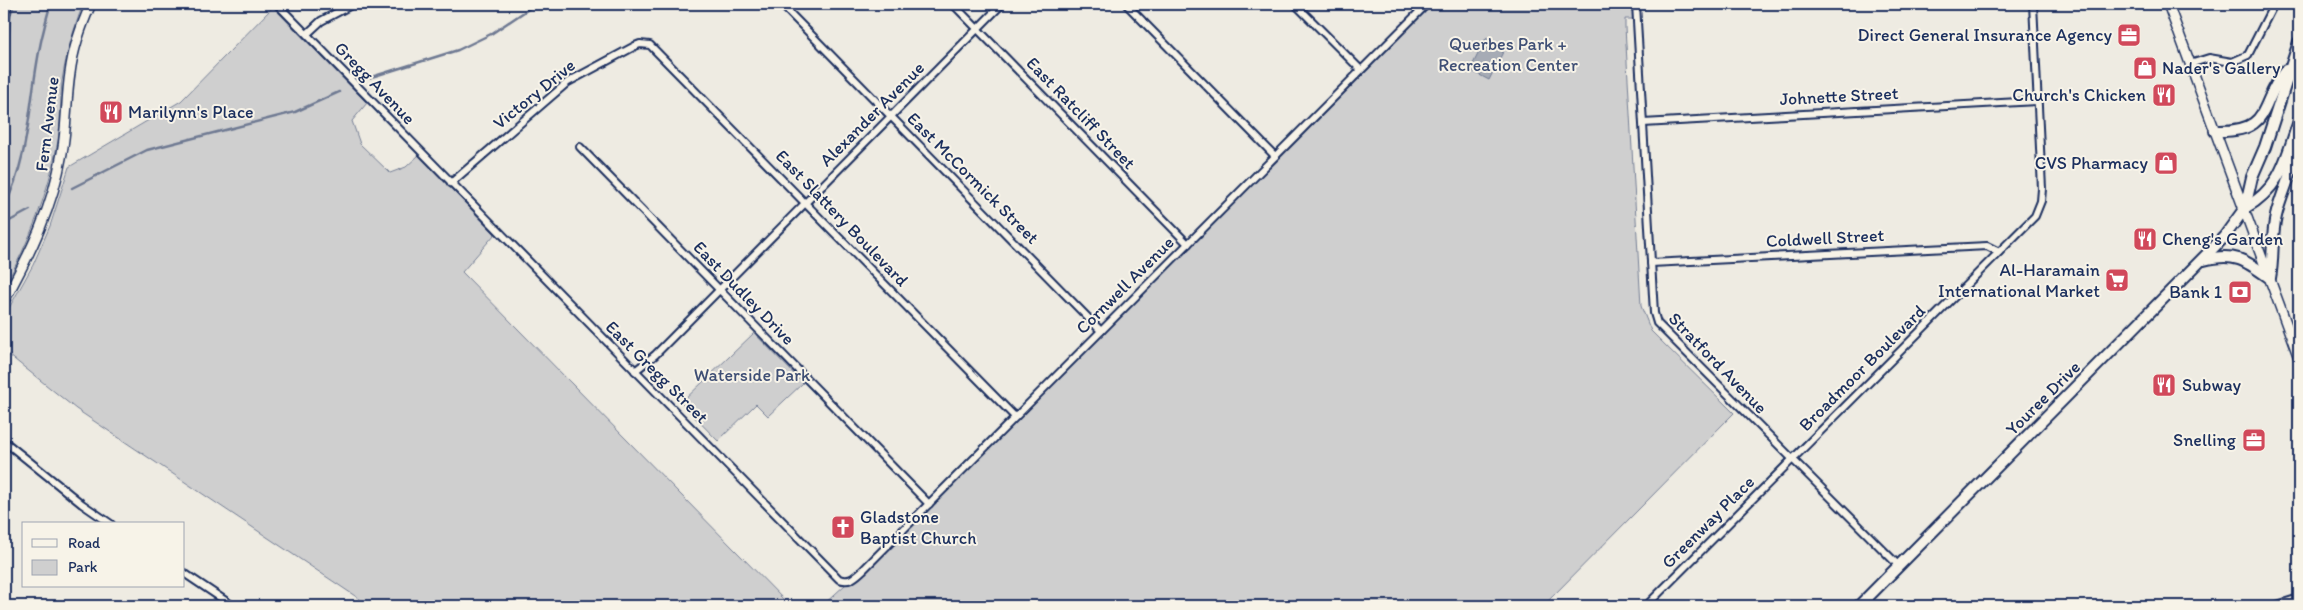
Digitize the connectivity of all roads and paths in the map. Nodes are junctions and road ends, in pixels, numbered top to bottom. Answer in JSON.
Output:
{"nodes":[{"id":1,"x":7,"y":4,"type":"edge"},
{"id":2,"x":91,"y":4,"type":"edge"},
{"id":3,"x":277,"y":4,"type":"edge"},
{"id":4,"x":353,"y":4,"type":"edge"},
{"id":5,"x":781,"y":4,"type":"edge"},
{"id":6,"x":953,"y":4,"type":"edge"},
{"id":7,"x":1002,"y":4,"type":"edge"},
{"id":8,"x":1126,"y":4,"type":"edge"},
{"id":9,"x":1295,"y":4,"type":"edge"},
{"id":10,"x":1427,"y":4,"type":"edge"},
{"id":11,"x":1636,"y":4,"type":"edge"},
{"id":12,"x":2032,"y":4,"type":"edge"},
{"id":13,"x":2168,"y":4,"type":"edge"},
{"id":14,"x":2274,"y":4,"type":"edge"},
{"id":15,"x":4,"y":18,"type":"edge"},
{"id":16,"x":977,"y":29,"type":"junction"},
{"id":17,"x":307,"y":34,"type":"junction"},
{"id":18,"x":2299,"y":42,"type":"edge"},
{"id":19,"x":645,"y":44,"type":"joint"},
{"id":20,"x":2190,"y":64,"type":"junction"},
{"id":21,"x":2291,"y":64,"type":"junction"},
{"id":22,"x":1360,"y":69,"type":"junction"},
{"id":23,"x":2037,"y":101,"type":"junction"},
{"id":24,"x":890,"y":116,"type":"junction"},
{"id":25,"x":1643,"y":123,"type":"junction"},
{"id":26,"x":2298,"y":126,"type":"edge"},
{"id":27,"x":2215,"y":131,"type":"junction"},
{"id":28,"x":580,"y":147,"type":"dead end"},
{"id":29,"x":1275,"y":156,"type":"junction"},
{"id":30,"x":451,"y":184,"type":"junction"},
{"id":31,"x":805,"y":202,"type":"junction"},
{"id":32,"x":2245,"y":208,"type":"junction"},
{"id":33,"x":1188,"y":244,"type":"junction"},
{"id":34,"x":1999,"y":252,"type":"junction"},
{"id":35,"x":2203,"y":260,"type":"junction"},
{"id":36,"x":1651,"y":263,"type":"junction"},
{"id":37,"x":2270,"y":278,"type":"junction"},
{"id":38,"x":719,"y":289,"type":"junction"},
{"id":39,"x":4,"y":301,"type":"edge"},
{"id":40,"x":1101,"y":330,"type":"junction"},
{"id":41,"x":2299,"y":358,"type":"edge"},
{"id":42,"x":635,"y":371,"type":"junction"},
{"id":43,"x":1015,"y":417,"type":"junction"},
{"id":44,"x":4,"y":441,"type":"edge"},
{"id":45,"x":1792,"y":459,"type":"junction"},
{"id":46,"x":929,"y":504,"type":"junction"},
{"id":47,"x":108,"y":522,"type":"edge"},
{"id":48,"x":1899,"y":566,"type":"junction"},
{"id":49,"x":185,"y":574,"type":"edge"},
{"id":50,"x":841,"y":580,"type":"joint"},
{"id":51,"x":2299,"y":598,"type":"edge"},
{"id":52,"x":234,"y":606,"type":"edge"},
{"id":53,"x":1646,"y":606,"type":"edge"},
{"id":54,"x":1859,"y":606,"type":"edge"},
{"id":55,"x":2274,"y":606,"type":"edge"}],
"edges":[{"from":1,"to":15,"type":"main road"},
{"from":2,"to":39,"type":"main road","name":"Fern Avenue"},
{"from":3,"to":17,"type":"street","name":"Gregg Avenue"},
{"from":4,"to":17,"type":"street"},
{"from":5,"to":24,"type":"street","name":"East McCormick Street"},
{"from":6,"to":16,"type":"street","name":"East Ratcliff Street"},
{"from":7,"to":16,"type":"street","name":"Alexander Avenue"},
{"from":8,"to":29,"type":"street"},
{"from":9,"to":22,"type":"street"},
{"from":10,"to":22,"type":"street","name":"Cornwell Avenue"},
{"from":11,"to":25,"type":"street","name":"Stratford Avenue"},
{"from":12,"to":23,"type":"street","name":"Broadmoor Boulevard"},
{"from":13,"to":20,"type":"main road"},
{"from":14,"to":20,"type":"street"},
{"from":16,"to":24,"type":"street","name":"Alexander Avenue"},
{"from":16,"to":33,"type":"street","name":"East Ratcliff Street"},
{"from":17,"to":30,"type":"street","name":"Gregg Avenue"},
{"from":18,"to":21,"type":"main road","name":"Youree Drive"},
{"from":19,"to":30,"type":"street","name":"Victory Drive"},
{"from":19,"to":31,"type":"street","name":"East Slattery Boulevard"},
{"from":20,"to":27,"type":"main road"},
{"from":21,"to":27,"type":"main road"},
{"from":21,"to":32,"type":"main road","name":"Youree Drive"},
{"from":22,"to":29,"type":"street","name":"Cornwell Avenue"},
{"from":23,"to":25,"type":"street","name":"Johnette Street"},
{"from":23,"to":34,"type":"street","name":"Broadmoor Boulevard"},
{"from":24,"to":31,"type":"street","name":"Alexander Avenue"},
{"from":24,"to":40,"type":"street","name":"East McCormick Street"},
{"from":25,"to":36,"type":"street","name":"Stratford Avenue"},
{"from":26,"to":32,"type":"main road","name":"Youree Drive"},
{"from":26,"to":37,"type":"main road"},
{"from":27,"to":32,"type":"main road"},
{"from":28,"to":38,"type":"street","name":"East Dudley Drive"},
{"from":29,"to":33,"type":"street","name":"Cornwell Avenue"},
{"from":30,"to":42,"type":"street","name":"East Gregg Street"},
{"from":31,"to":38,"type":"street","name":"Alexander Avenue"},
{"from":31,"to":43,"type":"street","name":"East Slattery Boulevard"},
{"from":32,"to":35,"type":"main road","name":"Youree Drive"},
{"from":32,"to":37,"type":"main road"},
{"from":33,"to":40,"type":"street","name":"Cornwell Avenue"},
{"from":34,"to":36,"type":"street","name":"Coldwell Street"},
{"from":34,"to":45,"type":"street","name":"Broadmoor Boulevard"},
{"from":35,"to":37,"type":"main road"},
{"from":35,"to":48,"type":"main road","name":"Youree Drive"},
{"from":36,"to":45,"type":"street","name":"Stratford Avenue"},
{"from":37,"to":41,"type":"main road"},
{"from":38,"to":42,"type":"street","name":"Alexander Avenue"},
{"from":38,"to":46,"type":"street","name":"East Dudley Drive"},
{"from":40,"to":43,"type":"street","name":"Cornwell Avenue"},
{"from":42,"to":50,"type":"street","name":"East Gregg Street"},
{"from":43,"to":46,"type":"street","name":"Cornwell Avenue"},
{"from":44,"to":47,"type":"street"},
{"from":45,"to":48,"type":"street","name":"Stratford Avenue"},
{"from":45,"to":53,"type":"street","name":"Greenway Place"},
{"from":46,"to":50,"type":"street","name":"Cornwell Avenue"},
{"from":48,"to":54,"type":"main road","name":"Youree Drive"},
{"from":49,"to":52,"type":"street"},
{"from":51,"to":55,"type":"street"}]}
